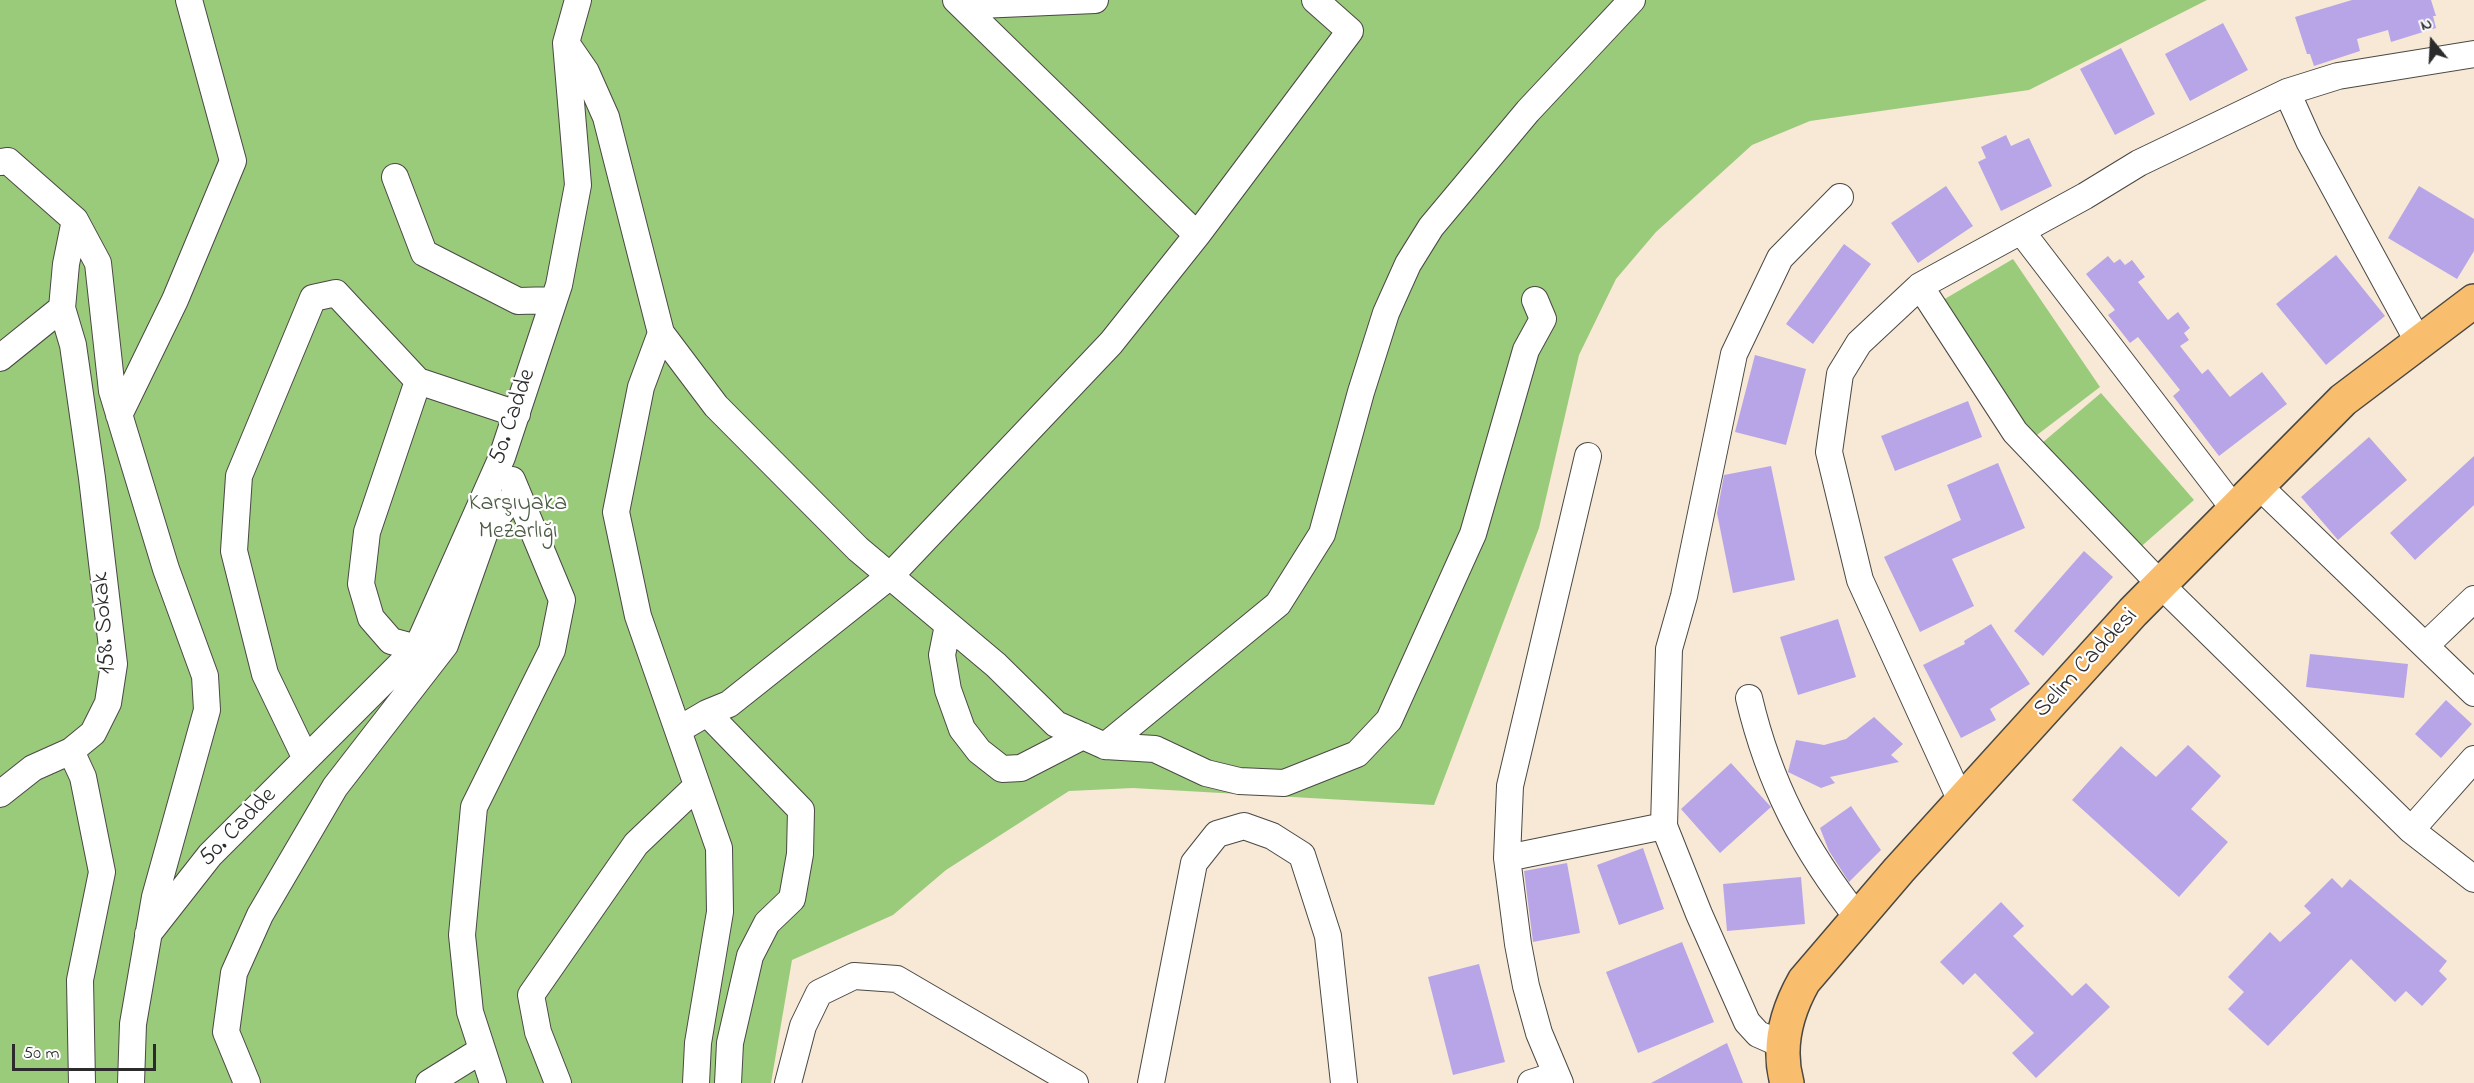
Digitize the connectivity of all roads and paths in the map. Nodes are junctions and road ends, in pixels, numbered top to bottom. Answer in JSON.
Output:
{"nodes":[{"id":1,"x":189,"y":0,"type":"edge"},
{"id":2,"x":578,"y":0,"type":"edge"},
{"id":3,"x":958,"y":0,"type":"edge"},
{"id":4,"x":1095,"y":0,"type":"edge"},
{"id":5,"x":1315,"y":0,"type":"edge"},
{"id":6,"x":1632,"y":0,"type":"edge"},
{"id":7,"x":566,"y":43,"type":"junction"},
{"id":8,"x":2474,"y":54,"type":"edge"},
{"id":9,"x":2287,"y":92,"type":"junction"},
{"id":10,"x":0,"y":162,"type":"edge"},
{"id":11,"x":395,"y":177,"type":"dead end"},
{"id":12,"x":1840,"y":197,"type":"dead end"},
{"id":13,"x":75,"y":220,"type":"junction"},
{"id":14,"x":2021,"y":231,"type":"junction"},
{"id":15,"x":1197,"y":235,"type":"junction"},
{"id":16,"x":1920,"y":286,"type":"junction"},
{"id":17,"x":554,"y":300,"type":"junction"},
{"id":18,"x":1535,"y":300,"type":"dead end"},
{"id":19,"x":2474,"y":301,"type":"edge"},
{"id":20,"x":62,"y":308,"type":"junction"},
{"id":21,"x":661,"y":333,"type":"junction"},
{"id":22,"x":2419,"y":343,"type":"junction"},
{"id":23,"x":0,"y":358,"type":"edge"},
{"id":24,"x":418,"y":381,"type":"junction"},
{"id":25,"x":517,"y":414,"type":"junction"},
{"id":26,"x":119,"y":415,"type":"junction"},
{"id":27,"x":1588,"y":456,"type":"dead end"},
{"id":28,"x":502,"y":457,"type":"junction"},
{"id":29,"x":2259,"y":486,"type":"junction"},
{"id":30,"x":517,"y":492,"type":"junction"},
{"id":31,"x":2235,"y":510,"type":"junction"},
{"id":32,"x":890,"y":576,"type":"junction"},
{"id":33,"x":2161,"y":585,"type":"junction"},
{"id":34,"x":2474,"y":599,"type":"edge"},
{"id":35,"x":948,"y":625,"type":"junction"},
{"id":36,"x":2426,"y":645,"type":"junction"},
{"id":37,"x":417,"y":648,"type":"junction"},
{"id":38,"x":2474,"y":693,"type":"edge"},
{"id":39,"x":1749,"y":698,"type":"dead end"},
{"id":40,"x":706,"y":713,"type":"junction"},
{"id":41,"x":678,"y":730,"type":"junction"},
{"id":42,"x":1094,"y":741,"type":"junction"},
{"id":43,"x":71,"y":751,"type":"junction"},
{"id":44,"x":306,"y":759,"type":"junction"},
{"id":45,"x":2474,"y":759,"type":"edge"},
{"id":46,"x":697,"y":786,"type":"junction"},
{"id":47,"x":0,"y":794,"type":"edge"},
{"id":48,"x":1961,"y":801,"type":"junction"},
{"id":49,"x":1664,"y":826,"type":"junction"},
{"id":50,"x":2411,"y":830,"type":"junction"},
{"id":51,"x":1507,"y":858,"type":"junction"},
{"id":52,"x":2474,"y":879,"type":"edge"},
{"id":53,"x":1858,"y":918,"type":"junction"},
{"id":54,"x":148,"y":934,"type":"junction"},
{"id":55,"x":1783,"y":1046,"type":"junction"},
{"id":56,"x":482,"y":1050,"type":"junction"},
{"id":57,"x":1558,"y":1079,"type":"edge"},
{"id":58,"x":82,"y":1083,"type":"edge"},
{"id":59,"x":131,"y":1083,"type":"edge"},
{"id":60,"x":247,"y":1083,"type":"edge"},
{"id":61,"x":429,"y":1083,"type":"edge"},
{"id":62,"x":493,"y":1083,"type":"edge"},
{"id":63,"x":558,"y":1083,"type":"edge"},
{"id":64,"x":696,"y":1083,"type":"edge"},
{"id":65,"x":728,"y":1083,"type":"edge"},
{"id":66,"x":788,"y":1083,"type":"edge"},
{"id":67,"x":1075,"y":1083,"type":"edge"},
{"id":68,"x":1151,"y":1083,"type":"edge"},
{"id":69,"x":1344,"y":1083,"type":"edge"},
{"id":70,"x":1530,"y":1083,"type":"edge"},
{"id":71,"x":1787,"y":1083,"type":"edge"}],
"edges":[{"from":1,"to":26,"type":"street"},
{"from":2,"to":7,"type":"street","name":"50. Cadde"},
{"from":3,"to":4,"type":"street"},
{"from":3,"to":15,"type":"street"},
{"from":5,"to":15,"type":"street"},
{"from":6,"to":42,"type":"street"},
{"from":7,"to":17,"type":"street","name":"50. Cadde"},
{"from":7,"to":21,"type":"street"},
{"from":8,"to":9,"type":"street"},
{"from":9,"to":14,"type":"street"},
{"from":9,"to":22,"type":"street"},
{"from":10,"to":13,"type":"street"},
{"from":11,"to":17,"type":"street"},
{"from":12,"to":49,"type":"street"},
{"from":13,"to":20,"type":"street","name":"158. Sokak"},
{"from":13,"to":26,"type":"street"},
{"from":14,"to":16,"type":"street"},
{"from":14,"to":31,"type":"street"},
{"from":15,"to":32,"type":"street"},
{"from":16,"to":33,"type":"street"},
{"from":16,"to":48,"type":"street"},
{"from":17,"to":25,"type":"street","name":"50. Cadde"},
{"from":18,"to":42,"type":"street"},
{"from":19,"to":22,"type":"main road","name":"Selim Caddesi"},
{"from":20,"to":23,"type":"street"},
{"from":20,"to":43,"type":"street","name":"158. Sokak"},
{"from":21,"to":32,"type":"street"},
{"from":21,"to":41,"type":"street"},
{"from":22,"to":29,"type":"main road","name":"Selim Caddesi"},
{"from":24,"to":25,"type":"street"},
{"from":24,"to":37,"type":"street"},
{"from":24,"to":44,"type":"street"},
{"from":25,"to":28,"type":"street","name":"50. Cadde"},
{"from":26,"to":54,"type":"street"},
{"from":27,"to":51,"type":"street"},
{"from":28,"to":30,"type":"street"},
{"from":28,"to":37,"type":"street","name":"50. Cadde"},
{"from":29,"to":31,"type":"main road","name":"Selim Caddesi"},
{"from":29,"to":36,"type":"street"},
{"from":30,"to":56,"type":"street"},
{"from":30,"to":60,"type":"street"},
{"from":31,"to":33,"type":"main road","name":"Selim Caddesi"},
{"from":32,"to":35,"type":"street"},
{"from":32,"to":40,"type":"street"},
{"from":33,"to":48,"type":"main road","name":"Selim Caddesi"},
{"from":33,"to":50,"type":"street"},
{"from":34,"to":36,"type":"street"},
{"from":35,"to":42,"type":"street"},
{"from":35,"to":42,"type":"street"},
{"from":36,"to":38,"type":"street"},
{"from":37,"to":44,"type":"street","name":"50. Cadde"},
{"from":39,"to":53,"type":"street"},
{"from":40,"to":41,"type":"street"},
{"from":40,"to":65,"type":"street"},
{"from":41,"to":46,"type":"street"},
{"from":43,"to":47,"type":"street","name":"158. Sokak"},
{"from":43,"to":58,"type":"street"},
{"from":44,"to":54,"type":"street","name":"50. Cadde"},
{"from":45,"to":50,"type":"street"},
{"from":46,"to":63,"type":"street"},
{"from":46,"to":64,"type":"street"},
{"from":48,"to":53,"type":"main road","name":"Selim Caddesi"},
{"from":49,"to":51,"type":"street"},
{"from":49,"to":55,"type":"street"},
{"from":50,"to":52,"type":"street"},
{"from":51,"to":57,"type":"street"},
{"from":53,"to":55,"type":"main road","name":"Selim Caddesi"},
{"from":54,"to":59,"type":"street"},
{"from":55,"to":71,"type":"main road","name":"Selim Caddesi"},
{"from":56,"to":61,"type":"street"},
{"from":56,"to":62,"type":"street"},
{"from":57,"to":70,"type":"street"},
{"from":66,"to":67,"type":"street"},
{"from":68,"to":69,"type":"street"}]}
